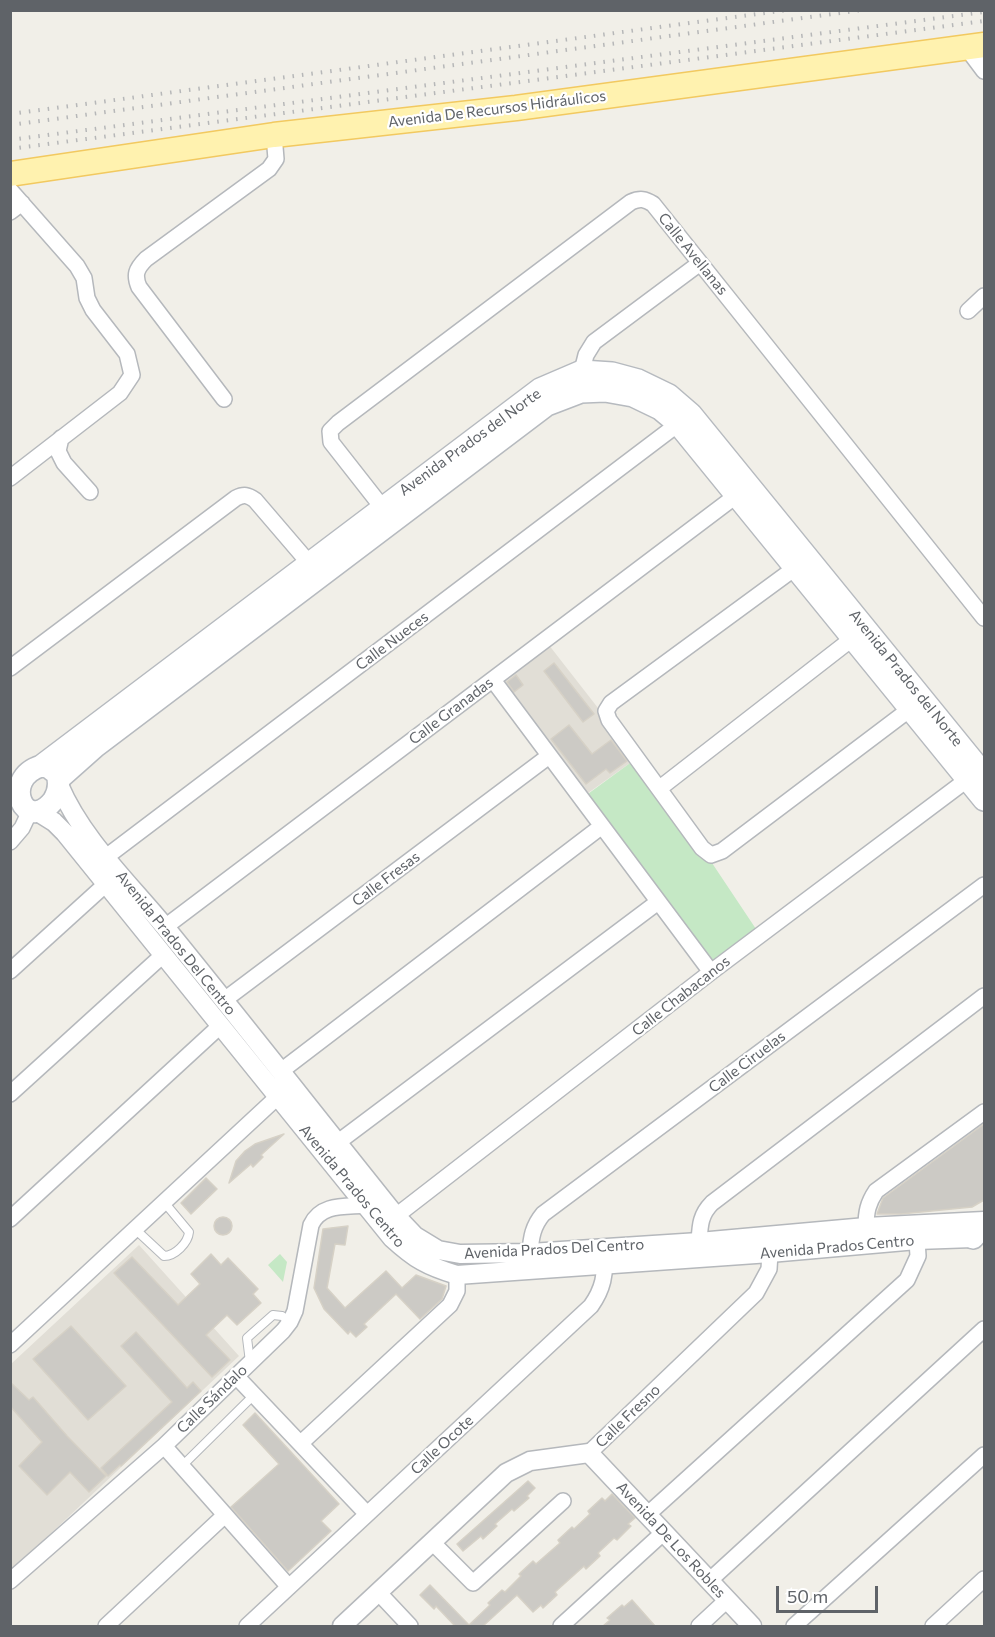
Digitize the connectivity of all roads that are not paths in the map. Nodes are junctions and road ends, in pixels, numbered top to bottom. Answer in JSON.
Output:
{"nodes":[{"id":1,"x":975,"y":46,"type":"edge"},
{"id":2,"x":984,"y":71,"type":"edge"},
{"id":3,"x":274,"y":135,"type":"junction"},
{"id":4,"x":10,"y":174,"type":"edge"},
{"id":5,"x":10,"y":190,"type":"edge"},
{"id":6,"x":16,"y":208,"type":"edge"},
{"id":7,"x":700,"y":263,"type":"junction"},
{"id":8,"x":984,"y":296,"type":"edge"},
{"id":9,"x":968,"y":311,"type":"dead end"},
{"id":10,"x":582,"y":371,"type":"junction"},
{"id":11,"x":543,"y":397,"type":"junction"},
{"id":12,"x":224,"y":399,"type":"dead end"},
{"id":13,"x":678,"y":424,"type":"junction"},
{"id":14,"x":61,"y":438,"type":"junction"},
{"id":15,"x":10,"y":478,"type":"edge"},
{"id":16,"x":90,"y":492,"type":"dead end"},
{"id":17,"x":737,"y":495,"type":"junction"},
{"id":18,"x":382,"y":507,"type":"junction"},
{"id":19,"x":349,"y":544,"type":"junction"},
{"id":20,"x":309,"y":563,"type":"junction"},
{"id":21,"x":795,"y":568,"type":"junction"},
{"id":22,"x":984,"y":618,"type":"edge"},
{"id":23,"x":853,"y":638,"type":"junction"},
{"id":24,"x":10,"y":668,"type":"edge"},
{"id":25,"x":888,"y":668,"type":"junction"},
{"id":26,"x":493,"y":680,"type":"junction"},
{"id":27,"x":910,"y":709,"type":"junction"},
{"id":28,"x":549,"y":756,"type":"junction"},
{"id":29,"x":25,"y":776,"type":"edge"},
{"id":30,"x":976,"y":776,"type":"edge"},
{"id":31,"x":59,"y":782,"type":"junction"},
{"id":32,"x":660,"y":788,"type":"junction"},
{"id":33,"x":984,"y":800,"type":"edge"},
{"id":34,"x":25,"y":809,"type":"edge"},
{"id":35,"x":602,"y":826,"type":"junction"},
{"id":36,"x":10,"y":842,"type":"edge"},
{"id":37,"x":106,"y":857,"type":"junction"},
{"id":38,"x":105,"y":884,"type":"junction"},
{"id":39,"x":984,"y":885,"type":"edge"},
{"id":40,"x":658,"y":902,"type":"junction"},
{"id":41,"x":165,"y":927,"type":"junction"},
{"id":42,"x":163,"y":955,"type":"junction"},
{"id":43,"x":10,"y":971,"type":"edge"},
{"id":44,"x":711,"y":972,"type":"junction"},
{"id":45,"x":984,"y":996,"type":"edge"},
{"id":46,"x":223,"y":1001,"type":"junction"},
{"id":47,"x":220,"y":1026,"type":"junction"},
{"id":48,"x":283,"y":1085,"type":"junction"},
{"id":49,"x":10,"y":1094,"type":"edge"},
{"id":50,"x":984,"y":1112,"type":"edge"},
{"id":51,"x":337,"y":1143,"type":"junction"},
{"id":52,"x":164,"y":1202,"type":"junction"},
{"id":53,"x":366,"y":1205,"type":"junction"},
{"id":54,"x":396,"y":1216,"type":"junction"},
{"id":55,"x":10,"y":1219,"type":"edge"},
{"id":56,"x":866,"y":1227,"type":"junction"},
{"id":57,"x":135,"y":1229,"type":"junction"},
{"id":58,"x":982,"y":1231,"type":"edge"},
{"id":59,"x":917,"y":1240,"type":"junction"},
{"id":60,"x":699,"y":1242,"type":"junction"},
{"id":61,"x":530,"y":1252,"type":"junction"},
{"id":62,"x":770,"y":1253,"type":"junction"},
{"id":63,"x":604,"y":1256,"type":"junction"},
{"id":64,"x":457,"y":1275,"type":"junction"},
{"id":65,"x":984,"y":1329,"type":"edge"},
{"id":66,"x":10,"y":1345,"type":"edge"},
{"id":67,"x":236,"y":1376,"type":"junction"},
{"id":68,"x":254,"y":1395,"type":"junction"},
{"id":69,"x":301,"y":1443,"type":"junction"},
{"id":70,"x":164,"y":1446,"type":"junction"},
{"id":71,"x":589,"y":1453,"type":"junction"},
{"id":72,"x":984,"y":1455,"type":"edge"},
{"id":73,"x":182,"y":1466,"type":"junction"},
{"id":74,"x":562,"y":1501,"type":"dead end"},
{"id":75,"x":367,"y":1514,"type":"junction"},
{"id":76,"x":225,"y":1515,"type":"junction"},
{"id":77,"x":647,"y":1515,"type":"junction"},
{"id":78,"x":664,"y":1532,"type":"junction"},
{"id":79,"x":432,"y":1542,"type":"junction"},
{"id":80,"x":984,"y":1579,"type":"edge"},
{"id":81,"x":10,"y":1581,"type":"edge"},
{"id":82,"x":709,"y":1581,"type":"junction"},
{"id":83,"x":290,"y":1587,"type":"junction"},
{"id":84,"x":378,"y":1592,"type":"junction"},
{"id":85,"x":728,"y":1600,"type":"junction"},
{"id":86,"x":106,"y":1626,"type":"edge"},
{"id":87,"x":247,"y":1626,"type":"edge"},
{"id":88,"x":342,"y":1626,"type":"edge"},
{"id":89,"x":410,"y":1626,"type":"edge"},
{"id":90,"x":561,"y":1626,"type":"edge"},
{"id":91,"x":699,"y":1626,"type":"edge"},
{"id":92,"x":752,"y":1626,"type":"edge"},
{"id":93,"x":794,"y":1626,"type":"edge"},
{"id":94,"x":933,"y":1626,"type":"edge"}],
"edges":[{"from":1,"to":2,"type":"street"},
{"from":1,"to":3,"type":"main road","name":"Avenida De Recursos Hidráulicos"},
{"from":3,"to":4,"type":"main road","name":"Avenida De Recursos Hidráulicos"},
{"from":3,"to":12,"type":"street"},
{"from":5,"to":6,"type":"street"},
{"from":6,"to":14,"type":"street"},
{"from":7,"to":10,"type":"street"},
{"from":7,"to":18,"type":"street","name":"Calle Avellanas"},
{"from":7,"to":22,"type":"street","name":"Calle Avellanas"},
{"from":8,"to":9,"type":"street"},
{"from":10,"to":11,"type":"main road","name":"Avenida Prados del Norte"},
{"from":10,"to":25,"type":"main road","name":"Avenida Prados del Norte"},
{"from":11,"to":13,"type":"main road","name":"Avenida Prados del Norte"},
{"from":11,"to":18,"type":"main road","name":"Avenida Prados del Norte"},
{"from":11,"to":19,"type":"main road","name":"Avenida Prados del Norte"},
{"from":13,"to":17,"type":"main road","name":"Avenida Prados del Norte"},
{"from":13,"to":37,"type":"street","name":"Calle Nueces"},
{"from":14,"to":15,"type":"street"},
{"from":14,"to":16,"type":"street"},
{"from":17,"to":21,"type":"main road","name":"Avenida Prados del Norte"},
{"from":17,"to":26,"type":"street","name":"Calle Granadas"},
{"from":18,"to":19,"type":"main road","name":"Avenida Prados del Norte"},
{"from":19,"to":20,"type":"main road","name":"Avenida Prados del Norte"},
{"from":19,"to":31,"type":"main road","name":"Avenida Prados del Norte"},
{"from":20,"to":24,"type":"street"},
{"from":20,"to":29,"type":"main road","name":"Avenida Prados del Norte"},
{"from":21,"to":23,"type":"main road","name":"Avenida Prados del Norte"},
{"from":21,"to":32,"type":"street"},
{"from":23,"to":25,"type":"main road","name":"Avenida Prados del Norte"},
{"from":23,"to":32,"type":"street"},
{"from":25,"to":27,"type":"main road","name":"Avenida Prados del Norte"},
{"from":25,"to":30,"type":"main road","name":"Avenida Prados del Norte"},
{"from":26,"to":28,"type":"street"},
{"from":26,"to":41,"type":"street","name":"Calle Granadas"},
{"from":27,"to":30,"type":"main road","name":"Avenida Prados del Norte"},
{"from":27,"to":32,"type":"street"},
{"from":28,"to":35,"type":"street"},
{"from":28,"to":46,"type":"street","name":"Calle Fresas"},
{"from":29,"to":31,"type":"main road"},
{"from":29,"to":34,"type":"main road"},
{"from":30,"to":33,"type":"main road","name":"Avenida Prados del Norte"},
{"from":30,"to":44,"type":"street","name":"Calle Chabacanos"},
{"from":31,"to":34,"type":"main road"},
{"from":31,"to":37,"type":"street","name":"Avenida Prados Del Centro"},
{"from":34,"to":36,"type":"street"},
{"from":34,"to":38,"type":"street","name":"Avenida Prados Centro"},
{"from":35,"to":40,"type":"street"},
{"from":35,"to":48,"type":"street"},
{"from":37,"to":41,"type":"street","name":"Avenida Prados Del Centro"},
{"from":38,"to":42,"type":"street","name":"Avenida Prados Centro"},
{"from":38,"to":43,"type":"street"},
{"from":39,"to":61,"type":"street","name":"Calle Ciruelas"},
{"from":40,"to":44,"type":"street"},
{"from":40,"to":51,"type":"street"},
{"from":41,"to":46,"type":"street","name":"Avenida Prados Del Centro"},
{"from":42,"to":47,"type":"street","name":"Avenida Prados Centro"},
{"from":42,"to":49,"type":"street"},
{"from":44,"to":54,"type":"street","name":"Calle Chabacanos"},
{"from":45,"to":60,"type":"street"},
{"from":46,"to":48,"type":"street","name":"Avenida Prados Del Centro"},
{"from":47,"to":48,"type":"street","name":"Avenida Prados Centro"},
{"from":47,"to":55,"type":"street"},
{"from":48,"to":51,"type":"street","name":"Avenida Prados Del Centro"},
{"from":48,"to":52,"type":"street"},
{"from":48,"to":53,"type":"street","name":"Avenida Prados Centro"},
{"from":50,"to":56,"type":"street"},
{"from":51,"to":54,"type":"street","name":"Avenida Prados Del Centro"},
{"from":52,"to":57,"type":"street"},
{"from":52,"to":57,"type":"lane"},
{"from":53,"to":64,"type":"street","name":"Avenida Prados Centro"},
{"from":53,"to":67,"type":"street","name":"Calle Sándalo"},
{"from":54,"to":61,"type":"street","name":"Avenida Prados Del Centro"},
{"from":56,"to":58,"type":"street","name":"Avenida Prados Del Centro"},
{"from":56,"to":60,"type":"street","name":"Avenida Prados Del Centro"},
{"from":57,"to":66,"type":"street"},
{"from":58,"to":59,"type":"street","name":"Avenida Prados Centro"},
{"from":59,"to":62,"type":"street","name":"Avenida Prados Centro"},
{"from":59,"to":77,"type":"street"},
{"from":60,"to":63,"type":"street","name":"Avenida Prados Del Centro"},
{"from":61,"to":63,"type":"street","name":"Avenida Prados Del Centro"},
{"from":62,"to":63,"type":"street","name":"Avenida Prados Centro"},
{"from":62,"to":71,"type":"street","name":"Calle Fresno"},
{"from":63,"to":64,"type":"street","name":"Avenida Prados Centro"},
{"from":63,"to":75,"type":"street","name":"Calle Ocote"},
{"from":64,"to":69,"type":"street"},
{"from":65,"to":82,"type":"street"},
{"from":67,"to":68,"type":"street"},
{"from":67,"to":70,"type":"street","name":"Calle Sándalo"},
{"from":68,"to":69,"type":"street"},
{"from":68,"to":73,"type":"lane"},
{"from":69,"to":75,"type":"street"},
{"from":70,"to":73,"type":"street"},
{"from":70,"to":81,"type":"street","name":"Calle Sándalo"},
{"from":71,"to":77,"type":"street","name":"Avenida De Los Robles"},
{"from":71,"to":79,"type":"street","name":"Calle Fresno"},
{"from":72,"to":93,"type":"street"},
{"from":73,"to":76,"type":"street"},
{"from":74,"to":79,"type":"street"},
{"from":75,"to":83,"type":"street","name":"Calle Ocote"},
{"from":76,"to":83,"type":"street"},
{"from":76,"to":86,"type":"street"},
{"from":77,"to":78,"type":"street","name":"Avenida De Los Robles"},
{"from":78,"to":82,"type":"street","name":"Avenida De Los Robles"},
{"from":78,"to":90,"type":"street"},
{"from":79,"to":84,"type":"street","name":"Calle Fresno"},
{"from":80,"to":94,"type":"street"},
{"from":82,"to":85,"type":"street","name":"Avenida De Los Robles"},
{"from":83,"to":87,"type":"street","name":"Calle Ocote"},
{"from":84,"to":88,"type":"street","name":"Calle Fresno"},
{"from":84,"to":89,"type":"street"},
{"from":85,"to":91,"type":"street"},
{"from":85,"to":92,"type":"street","name":"Avenida De Los Robles"}]}
